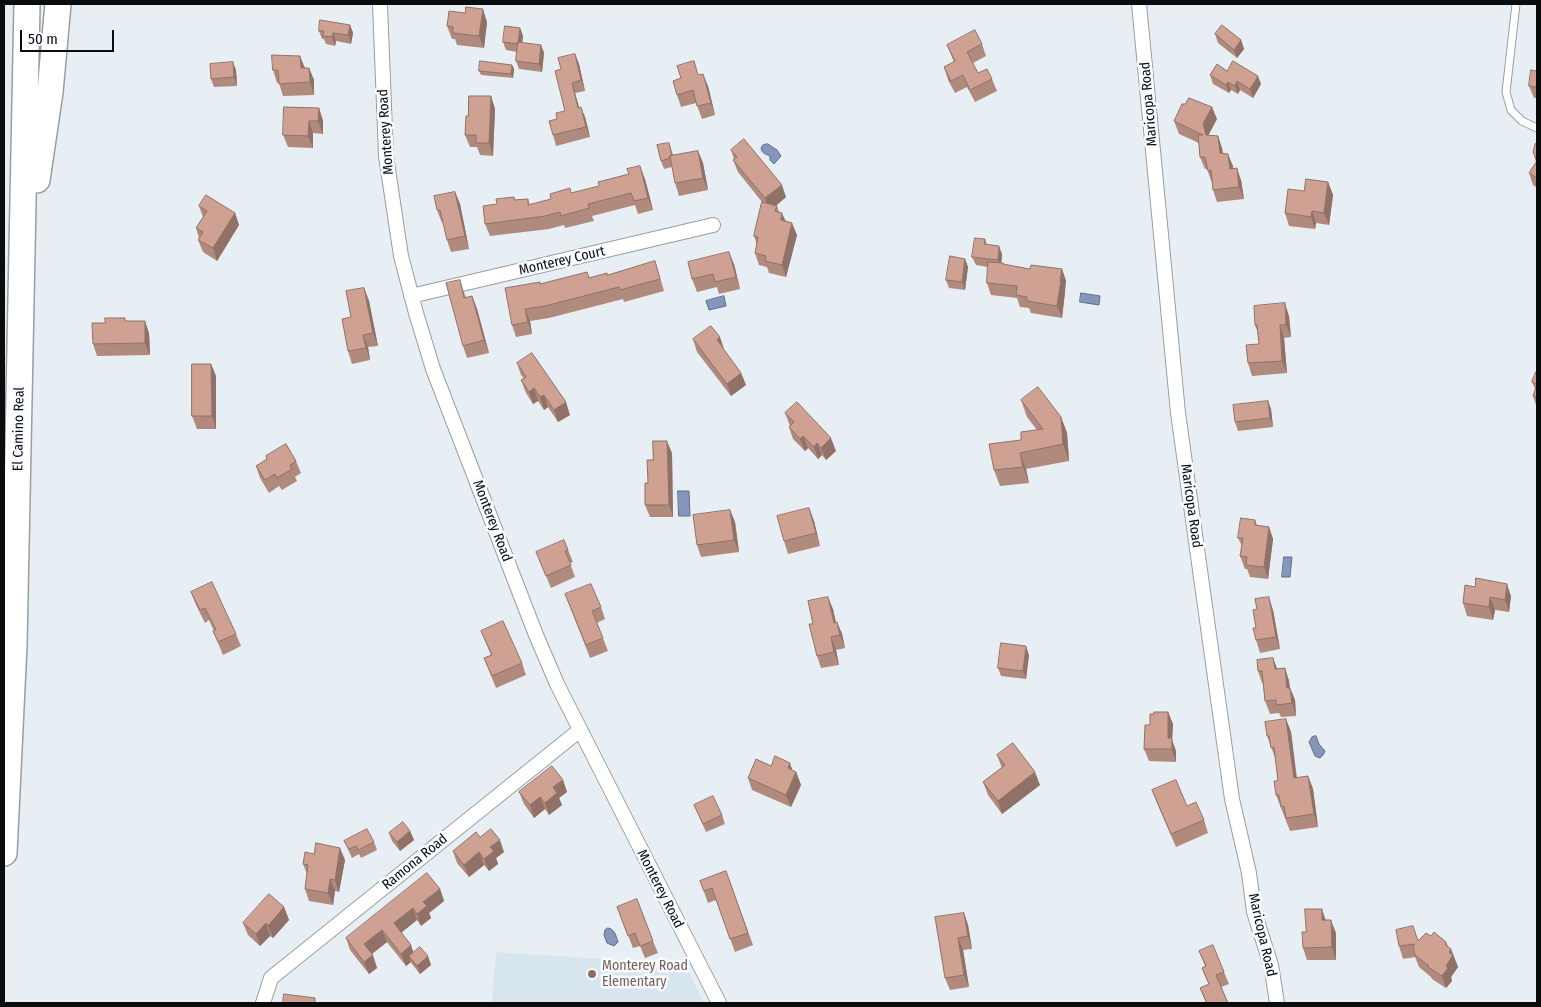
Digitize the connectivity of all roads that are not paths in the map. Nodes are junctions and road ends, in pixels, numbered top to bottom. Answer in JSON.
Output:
{"nodes":[{"id":1,"x":27,"y":4,"type":"edge"},
{"id":2,"x":58,"y":4,"type":"edge"},
{"id":3,"x":380,"y":4,"type":"edge"},
{"id":4,"x":1139,"y":4,"type":"edge"},
{"id":5,"x":1516,"y":4,"type":"edge"},
{"id":6,"x":1537,"y":128,"type":"edge"},
{"id":7,"x":713,"y":225,"type":"dead end"},
{"id":8,"x":22,"y":284,"type":"junction"},
{"id":9,"x":411,"y":296,"type":"junction"},
{"id":10,"x":580,"y":730,"type":"junction"},
{"id":11,"x":4,"y":853,"type":"edge"},
{"id":12,"x":263,"y":1003,"type":"edge"},
{"id":13,"x":719,"y":1003,"type":"edge"},
{"id":14,"x":1277,"y":1003,"type":"edge"}],
"edges":[{"from":1,"to":8,"type":"highway","name":"El Camino Real"},
{"from":2,"to":8,"type":"highway"},
{"from":3,"to":9,"type":"street","name":"Monterey Road"},
{"from":4,"to":14,"type":"street","name":"Maricopa Road"},
{"from":5,"to":6,"type":"lane"},
{"from":7,"to":9,"type":"street","name":"Monterey Court"},
{"from":8,"to":11,"type":"highway","name":"El Camino Real"},
{"from":9,"to":10,"type":"street","name":"Monterey Road"},
{"from":10,"to":12,"type":"street","name":"Ramona Road"},
{"from":10,"to":13,"type":"street","name":"Monterey Road"}]}
